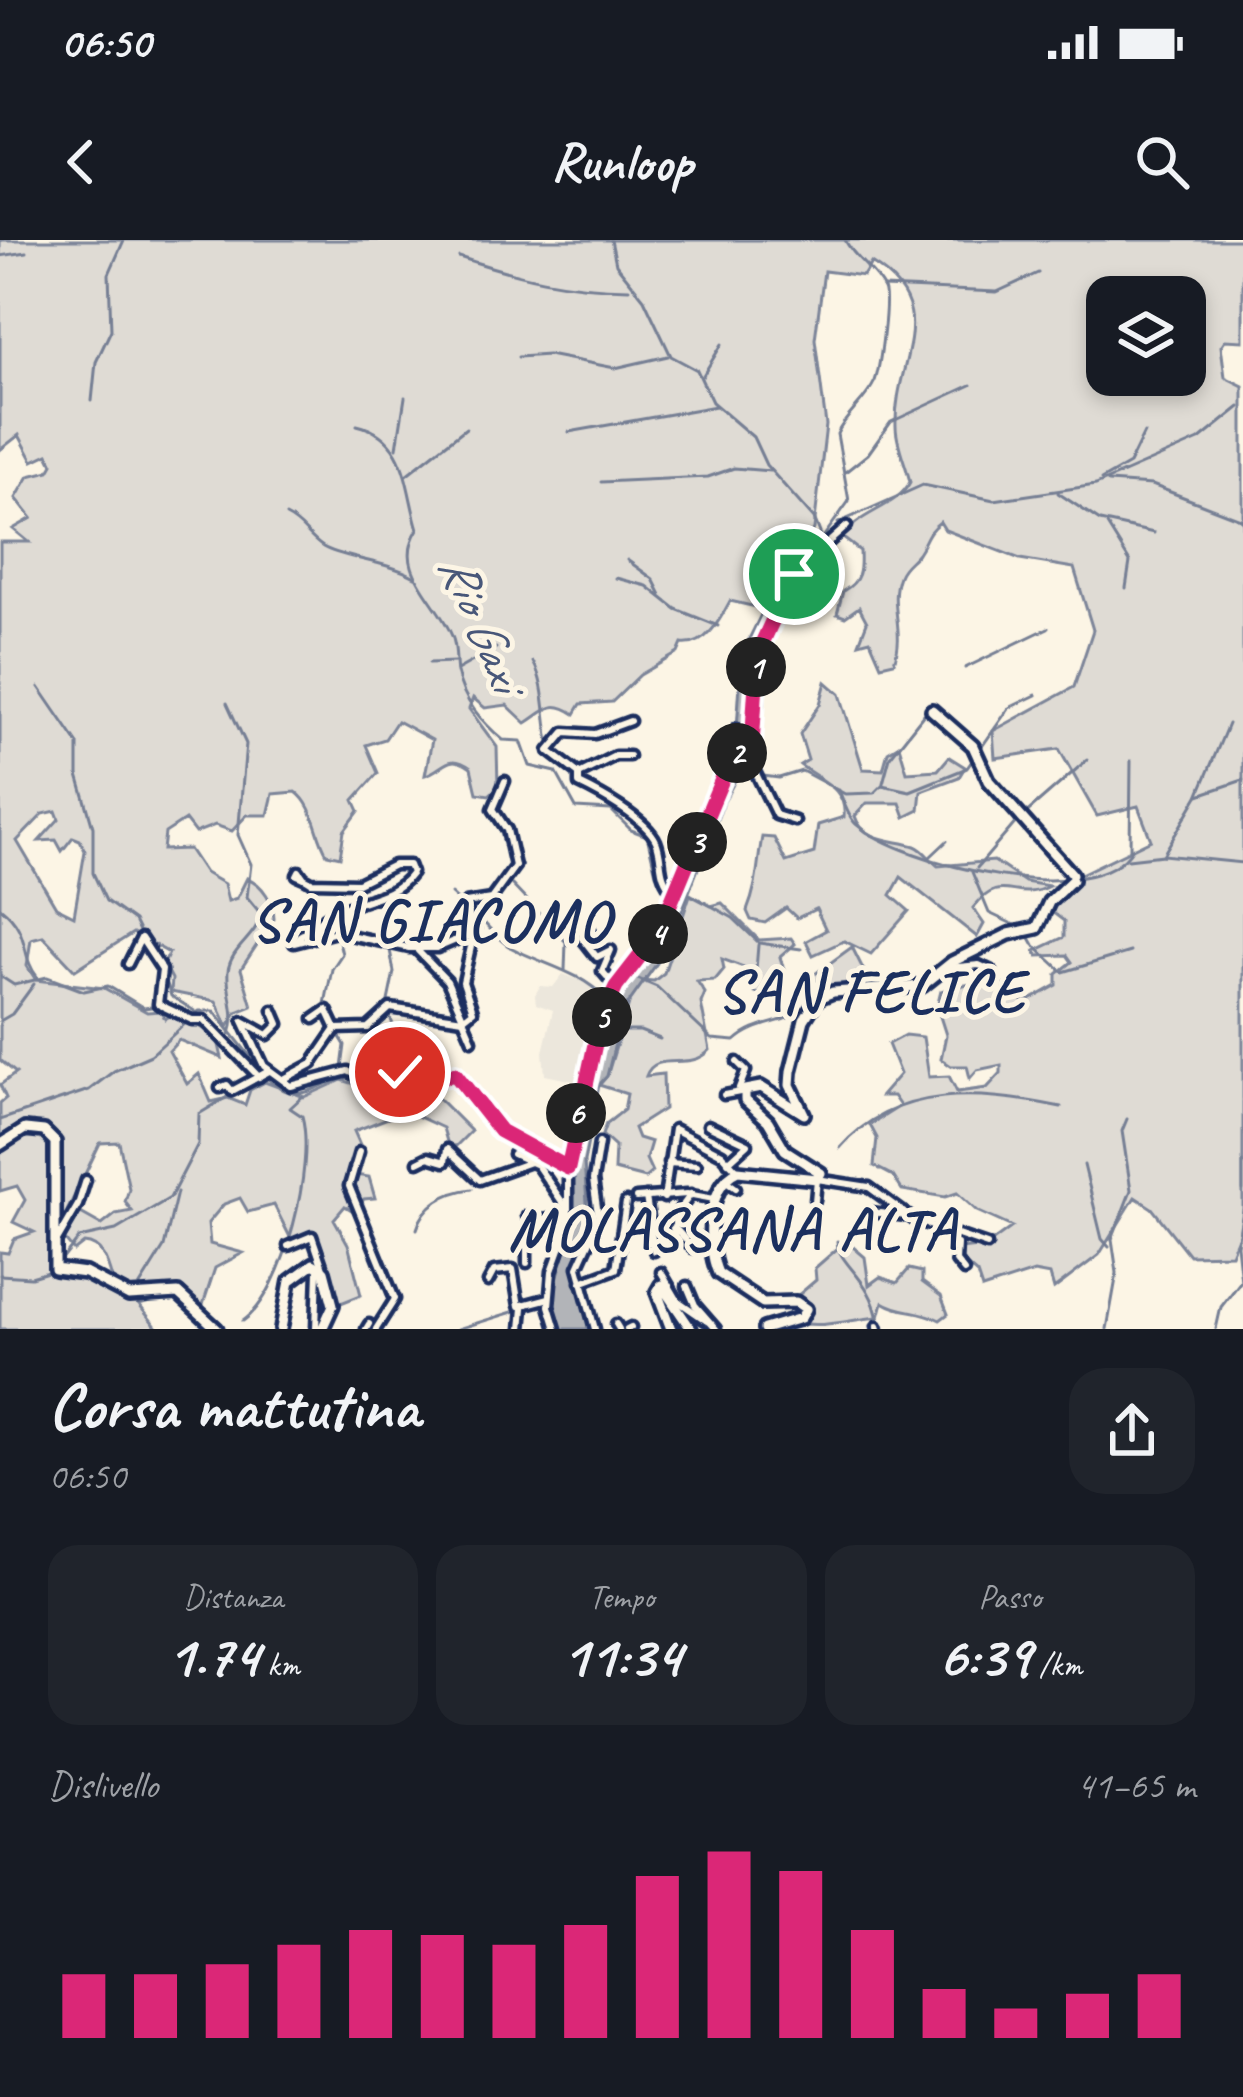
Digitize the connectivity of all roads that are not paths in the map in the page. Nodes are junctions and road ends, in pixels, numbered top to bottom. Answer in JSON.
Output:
{"nodes":[{"id":1,"x":847,"y":526,"type":"dead end"},
{"id":2,"x":930,"y":708,"type":"dead end"},
{"id":3,"x":630,"y":721,"type":"dead end"},
{"id":4,"x":737,"y":728,"type":"dead end"},
{"id":5,"x":734,"y":753,"type":"junction"},
{"id":6,"x":747,"y":754,"type":"junction"},
{"id":7,"x":628,"y":756,"type":"dead end"},
{"id":8,"x":579,"y":775,"type":"junction"},
{"id":9,"x":505,"y":781,"type":"dead end"},
{"id":10,"x":795,"y":821,"type":"dead end"},
{"id":11,"x":696,"y":849,"type":"junction"},
{"id":12,"x":711,"y":854,"type":"dead end"},
{"id":13,"x":304,"y":878,"type":"dead end"},
{"id":14,"x":673,"y":896,"type":"junction"},
{"id":15,"x":470,"y":921,"type":"junction"},
{"id":16,"x":318,"y":922,"type":"junction"},
{"id":17,"x":304,"y":926,"type":"dead end"},
{"id":18,"x":587,"y":929,"type":"dead end"},
{"id":19,"x":416,"y":949,"type":"junction"},
{"id":20,"x":128,"y":964,"type":"dead end"},
{"id":21,"x":944,"y":968,"type":"junction"},
{"id":22,"x":992,"y":971,"type":"dead end"},
{"id":23,"x":616,"y":987,"type":"junction"},
{"id":24,"x":273,"y":1010,"type":"dead end"},
{"id":25,"x":462,"y":1017,"type":"junction"},
{"id":26,"x":314,"y":1019,"type":"dead end"},
{"id":27,"x":336,"y":1029,"type":"junction"},
{"id":28,"x":472,"y":1040,"type":"dead end"},
{"id":29,"x":737,"y":1062,"type":"dead end"},
{"id":30,"x":373,"y":1064,"type":"dead end"},
{"id":31,"x":264,"y":1074,"type":"junction"},
{"id":32,"x":284,"y":1079,"type":"junction"},
{"id":33,"x":428,"y":1081,"type":"junction"},
{"id":34,"x":739,"y":1088,"type":"junction"},
{"id":35,"x":221,"y":1090,"type":"dead end"},
{"id":36,"x":724,"y":1095,"type":"dead end"},
{"id":37,"x":753,"y":1103,"type":"junction"},
{"id":38,"x":708,"y":1125,"type":"dead end"},
{"id":39,"x":598,"y":1144,"type":"dead end"},
{"id":40,"x":0,"y":1145,"type":"edge"},
{"id":41,"x":359,"y":1152,"type":"dead end"},
{"id":42,"x":513,"y":1154,"type":"dead end"},
{"id":43,"x":532,"y":1161,"type":"junction"},
{"id":44,"x":418,"y":1162,"type":"dead end"},
{"id":45,"x":728,"y":1162,"type":"junction"},
{"id":46,"x":668,"y":1163,"type":"junction"},
{"id":47,"x":697,"y":1165,"type":"dead end"},
{"id":48,"x":738,"y":1171,"type":"junction"},
{"id":49,"x":568,"y":1172,"type":"junction"},
{"id":50,"x":817,"y":1179,"type":"junction"},
{"id":51,"x":86,"y":1180,"type":"dead end"},
{"id":52,"x":724,"y":1180,"type":"junction"},
{"id":53,"x":736,"y":1187,"type":"dead end"},
{"id":54,"x":691,"y":1194,"type":"junction"},
{"id":55,"x":646,"y":1197,"type":"junction"},
{"id":56,"x":636,"y":1198,"type":"dead end"},
{"id":57,"x":664,"y":1198,"type":"junction"},
{"id":58,"x":717,"y":1201,"type":"junction"},
{"id":59,"x":815,"y":1201,"type":"dead end"},
{"id":60,"x":626,"y":1202,"type":"dead end"},
{"id":61,"x":870,"y":1212,"type":"dead end"},
{"id":62,"x":569,"y":1214,"type":"junction"},
{"id":63,"x":527,"y":1216,"type":"dead end"},
{"id":64,"x":907,"y":1216,"type":"junction"},
{"id":65,"x":674,"y":1225,"type":"junction"},
{"id":66,"x":534,"y":1235,"type":"junction"},
{"id":67,"x":960,"y":1239,"type":"junction"},
{"id":68,"x":710,"y":1240,"type":"junction"},
{"id":69,"x":675,"y":1242,"type":"dead end"},
{"id":70,"x":987,"y":1245,"type":"dead end"},
{"id":71,"x":54,"y":1246,"type":"junction"},
{"id":72,"x":288,"y":1246,"type":"dead end"},
{"id":73,"x":311,"y":1246,"type":"dead end"},
{"id":74,"x":654,"y":1251,"type":"dead end"},
{"id":75,"x":527,"y":1263,"type":"dead end"},
{"id":76,"x":321,"y":1269,"type":"junction"},
{"id":77,"x":965,"y":1269,"type":"dead end"},
{"id":78,"x":661,"y":1272,"type":"dead end"},
{"id":79,"x":488,"y":1282,"type":"dead end"},
{"id":80,"x":581,"y":1282,"type":"junction"},
{"id":81,"x":687,"y":1286,"type":"dead end"},
{"id":82,"x":549,"y":1298,"type":"junction"},
{"id":83,"x":525,"y":1307,"type":"junction"},
{"id":84,"x":707,"y":1321,"type":"junction"},
{"id":85,"x":370,"y":1327,"type":"edge"},
{"id":86,"x":217,"y":1329,"type":"edge"},
{"id":87,"x":281,"y":1329,"type":"edge"},
{"id":88,"x":319,"y":1329,"type":"edge"},
{"id":89,"x":521,"y":1329,"type":"edge"},
{"id":90,"x":556,"y":1329,"type":"edge"},
{"id":91,"x":595,"y":1329,"type":"edge"},
{"id":92,"x":671,"y":1329,"type":"edge"},
{"id":93,"x":692,"y":1329,"type":"edge"},
{"id":94,"x":716,"y":1329,"type":"edge"},
{"id":95,"x":764,"y":1329,"type":"edge"}],
"edges":[{"from":1,"to":6,"type":"street"},
{"from":2,"to":21,"type":"street"},
{"from":3,"to":8,"type":"street"},
{"from":4,"to":5,"type":"street"},
{"from":5,"to":6,"type":"street"},
{"from":5,"to":11,"type":"street"},
{"from":6,"to":10,"type":"street"},
{"from":7,"to":8,"type":"street"},
{"from":8,"to":14,"type":"street"},
{"from":9,"to":15,"type":"street"},
{"from":11,"to":12,"type":"street"},
{"from":11,"to":14,"type":"street"},
{"from":13,"to":16,"type":"street"},
{"from":14,"to":23,"type":"street"},
{"from":15,"to":19,"type":"street"},
{"from":15,"to":25,"type":"street"},
{"from":16,"to":17,"type":"street"},
{"from":16,"to":19,"type":"street"},
{"from":18,"to":23,"type":"street"},
{"from":19,"to":25,"type":"street"},
{"from":20,"to":31,"type":"street"},
{"from":21,"to":22,"type":"street"},
{"from":21,"to":37,"type":"street"},
{"from":23,"to":49,"type":"street"},
{"from":24,"to":31,"type":"street"},
{"from":25,"to":27,"type":"street"},
{"from":25,"to":28,"type":"street"},
{"from":26,"to":27,"type":"street"},
{"from":27,"to":32,"type":"street"},
{"from":29,"to":34,"type":"street"},
{"from":30,"to":33,"type":"street"},
{"from":31,"to":32,"type":"street"},
{"from":31,"to":35,"type":"street"},
{"from":32,"to":33,"type":"street"},
{"from":33,"to":49,"type":"street"},
{"from":34,"to":36,"type":"street"},
{"from":34,"to":37,"type":"street"},
{"from":37,"to":50,"type":"street"},
{"from":38,"to":45,"type":"street"},
{"from":39,"to":80,"type":"street"},
{"from":40,"to":71,"type":"street"},
{"from":41,"to":85,"type":"street"},
{"from":42,"to":43,"type":"street"},
{"from":43,"to":44,"type":"street"},
{"from":43,"to":62,"type":"street"},
{"from":45,"to":46,"type":"street"},
{"from":45,"to":48,"type":"street"},
{"from":46,"to":47,"type":"street"},
{"from":46,"to":57,"type":"street"},
{"from":48,"to":50,"type":"street"},
{"from":48,"to":52,"type":"street"},
{"from":49,"to":62,"type":"street"},
{"from":50,"to":59,"type":"street"},
{"from":50,"to":64,"type":"street"},
{"from":51,"to":71,"type":"street"},
{"from":52,"to":53,"type":"street"},
{"from":52,"to":58,"type":"street"},
{"from":54,"to":57,"type":"street"},
{"from":54,"to":58,"type":"street"},
{"from":54,"to":65,"type":"street"},
{"from":55,"to":56,"type":"street"},
{"from":55,"to":57,"type":"street"},
{"from":55,"to":74,"type":"street"},
{"from":58,"to":68,"type":"street"},
{"from":60,"to":80,"type":"street"},
{"from":61,"to":64,"type":"street"},
{"from":62,"to":66,"type":"street"},
{"from":62,"to":82,"type":"street"},
{"from":63,"to":66,"type":"street"},
{"from":64,"to":67,"type":"street"},
{"from":65,"to":68,"type":"street"},
{"from":65,"to":69,"type":"street"},
{"from":66,"to":75,"type":"street"},
{"from":67,"to":70,"type":"street"},
{"from":67,"to":77,"type":"street"},
{"from":68,"to":95,"type":"street"},
{"from":71,"to":86,"type":"street"},
{"from":72,"to":76,"type":"street"},
{"from":73,"to":76,"type":"street"},
{"from":76,"to":87,"type":"street"},
{"from":76,"to":88,"type":"street"},
{"from":78,"to":84,"type":"street"},
{"from":79,"to":83,"type":"street"},
{"from":80,"to":91,"type":"street"},
{"from":81,"to":84,"type":"street"},
{"from":82,"to":83,"type":"street"},
{"from":82,"to":90,"type":"street"},
{"from":83,"to":89,"type":"street"},
{"from":84,"to":94,"type":"street"},
{"from":92,"to":93,"type":"street"}]}
